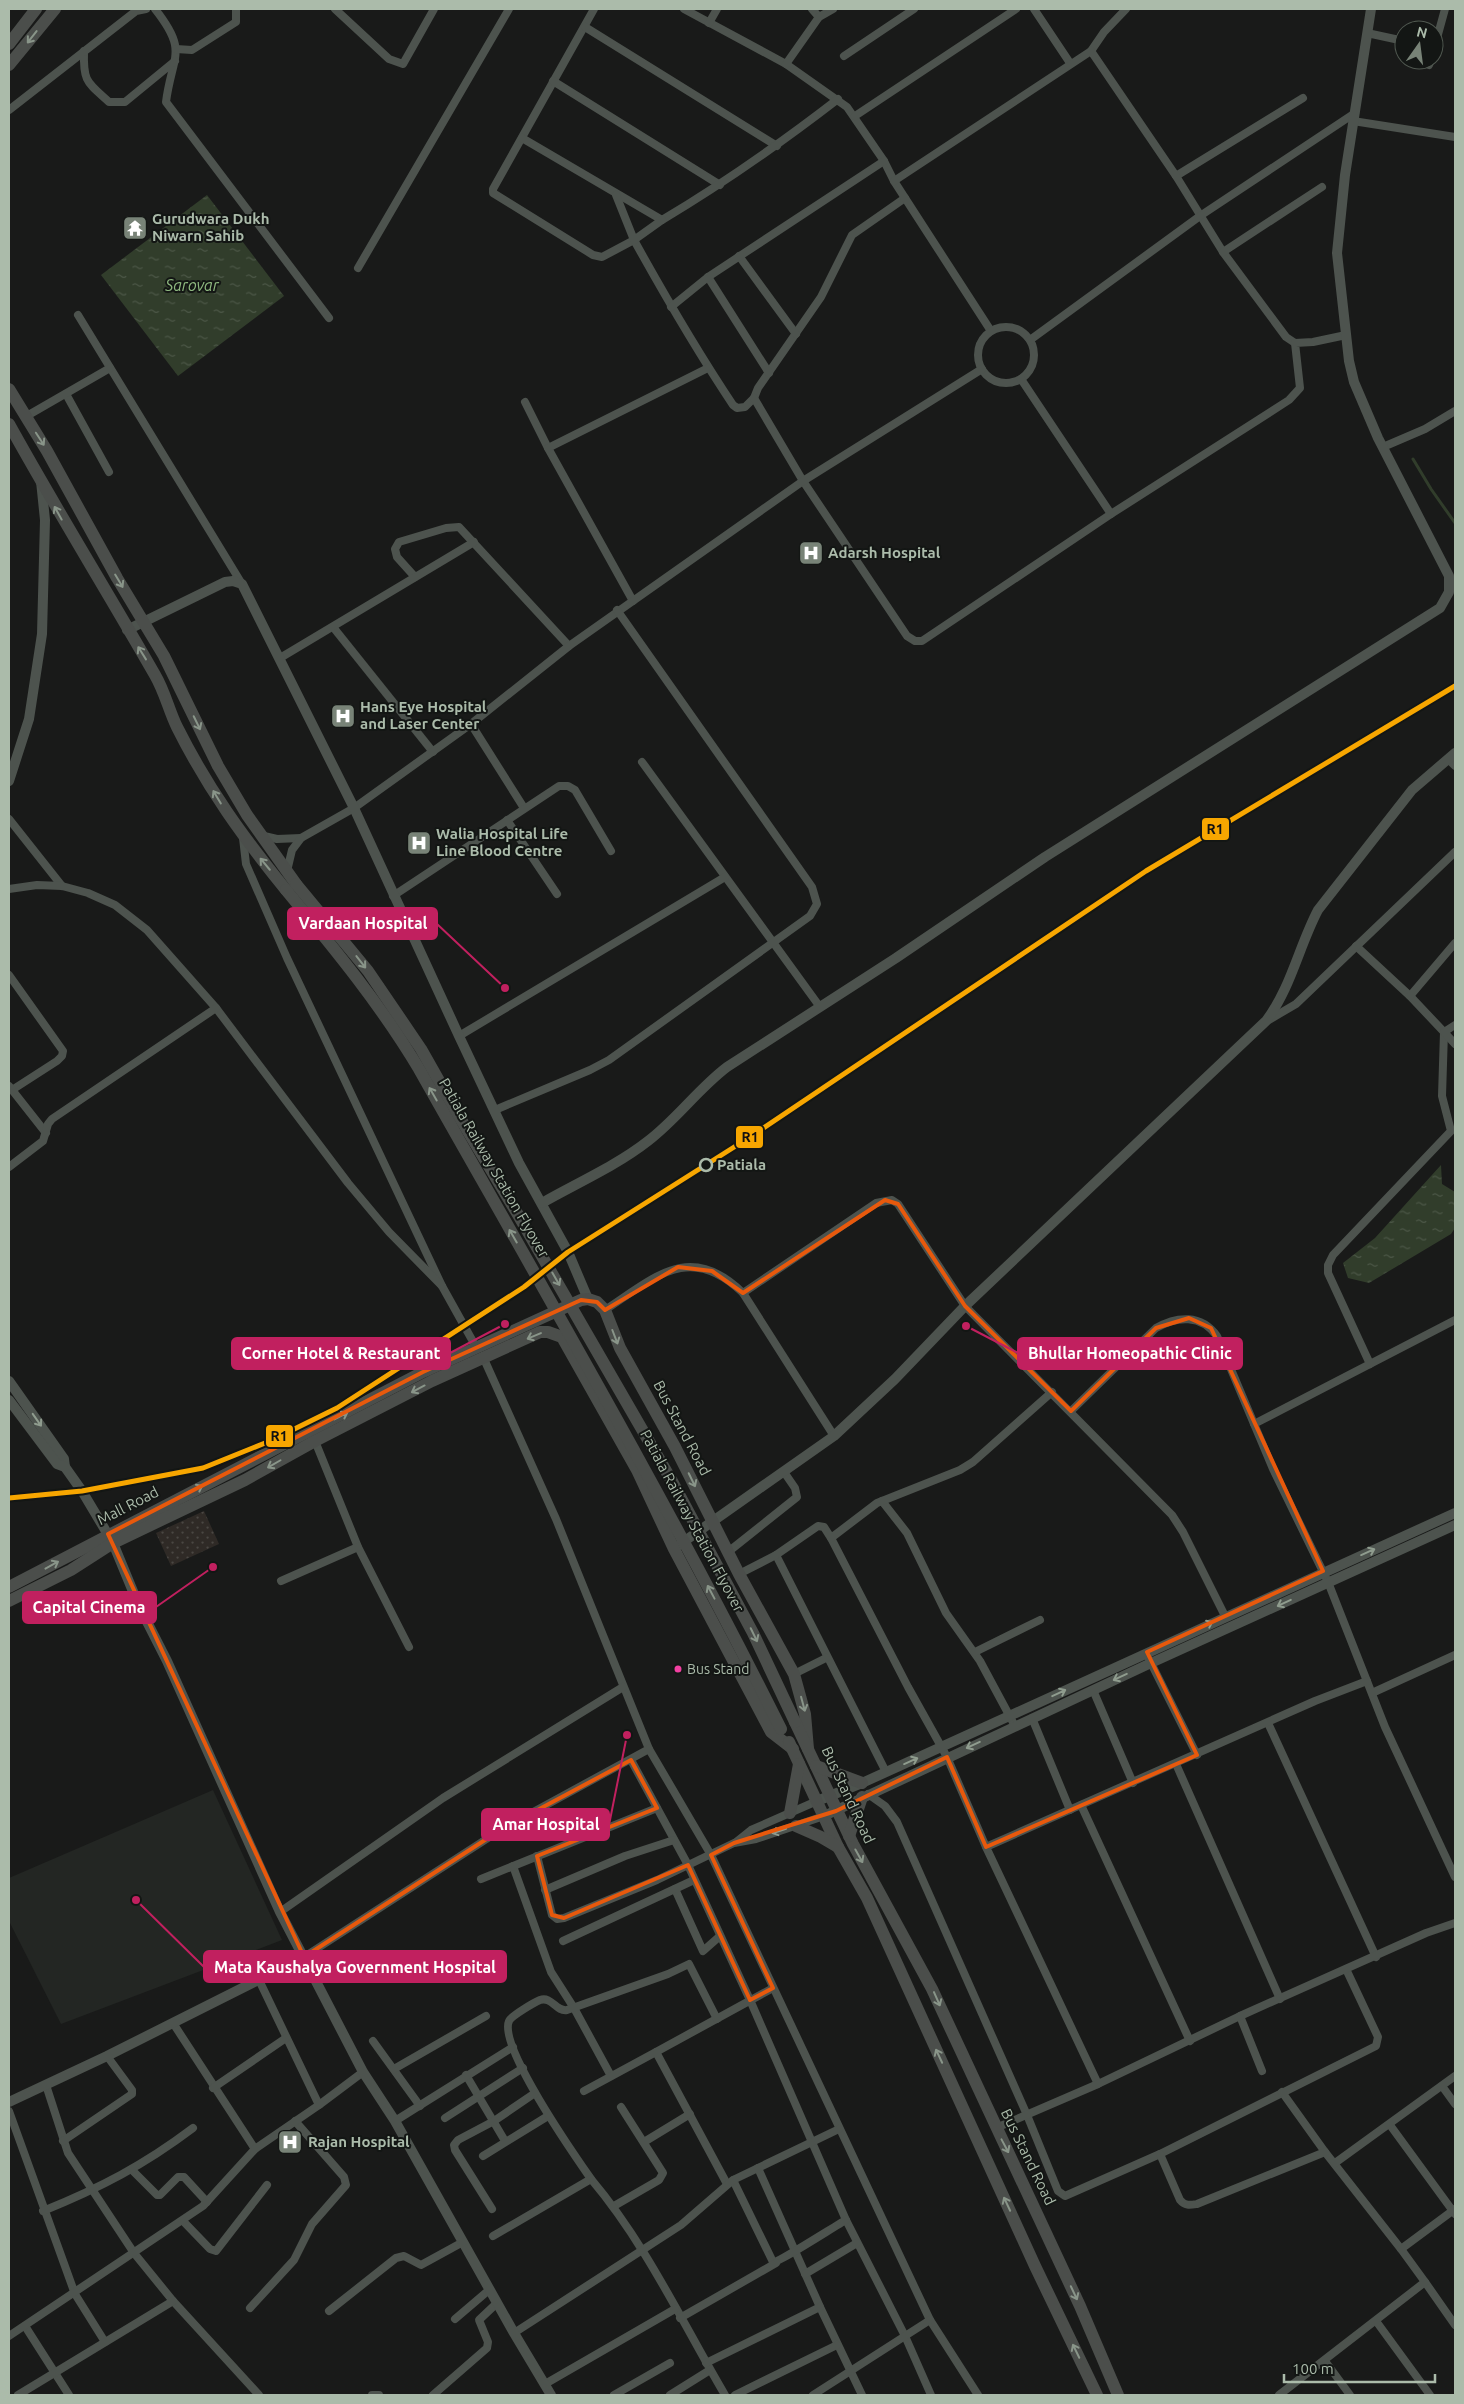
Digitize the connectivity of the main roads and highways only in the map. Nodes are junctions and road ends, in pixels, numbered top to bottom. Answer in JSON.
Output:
{"nodes":[{"id":1,"x":36,"y":9,"type":"edge"},
{"id":2,"x":55,"y":9,"type":"edge"},
{"id":3,"x":9,"y":44,"type":"edge"},
{"id":4,"x":9,"y":65,"type":"edge"},
{"id":5,"x":10,"y":396,"type":"edge"},
{"id":6,"x":9,"y":424,"type":"edge"},
{"id":7,"x":292,"y":887,"type":"junction"},
{"id":8,"x":476,"y":1347,"type":"joint"},
{"id":9,"x":111,"y":1539,"type":"junction"},
{"id":10,"x":9,"y":1587,"type":"edge"},
{"id":11,"x":9,"y":1601,"type":"edge"},
{"id":12,"x":793,"y":1749,"type":"junction"},
{"id":13,"x":808,"y":1749,"type":"junction"},
{"id":14,"x":799,"y":1764,"type":"junction"},
{"id":15,"x":816,"y":1766,"type":"junction"},
{"id":16,"x":790,"y":1814,"type":"road end"},
{"id":17,"x":796,"y":1826,"type":"road end"},
{"id":18,"x":849,"y":1836,"type":"junction"},
{"id":19,"x":838,"y":1848,"type":"junction"},
{"id":20,"x":1097,"y":2395,"type":"edge"},
{"id":21,"x":1118,"y":2395,"type":"edge"}],
"edges":[{"from":1,"to":3,"type":"main road"},
{"from":2,"to":4,"type":"main road","one_way":true},
{"from":5,"to":7,"type":"main road","name":"Patiala Railway Station Flyover","one_way":true},
{"from":7,"to":6,"type":"main road","name":"Patiala Railway Station Flyover","one_way":true},
{"from":12,"to":7,"type":"main road","name":"Patiala Railway Station Flyover","one_way":true,"bridge":true},
{"from":7,"to":13,"type":"main road","name":"Patiala Railway Station Flyover","one_way":true,"bridge":true},
{"from":9,"to":8,"type":"main road","name":"Mall Road","one_way":true},
{"from":8,"to":13,"type":"main road","name":"Bus Stand Road","one_way":true},
{"from":10,"to":9,"type":"main road","name":"Mall Road","one_way":true},
{"from":9,"to":11,"type":"main road","name":"Mall Road"},
{"from":12,"to":9,"type":"main road","name":"Mall Road","one_way":true},
{"from":12,"to":14,"type":"main road","name":"Bus Stand Road"},
{"from":13,"to":15,"type":"main road","name":"Bus Stand Road"},
{"from":14,"to":16,"type":"main road"},
{"from":14,"to":19,"type":"main road","name":"Bus Stand Road"},
{"from":15,"to":18,"type":"main road","name":"Bus Stand Road"},
{"from":15,"to":18,"type":"main road"},
{"from":17,"to":19,"type":"main road"},
{"from":18,"to":21,"type":"main road","name":"Bus Stand Road","one_way":true},
{"from":20,"to":19,"type":"main road","name":"Bus Stand Road","one_way":true}]}
